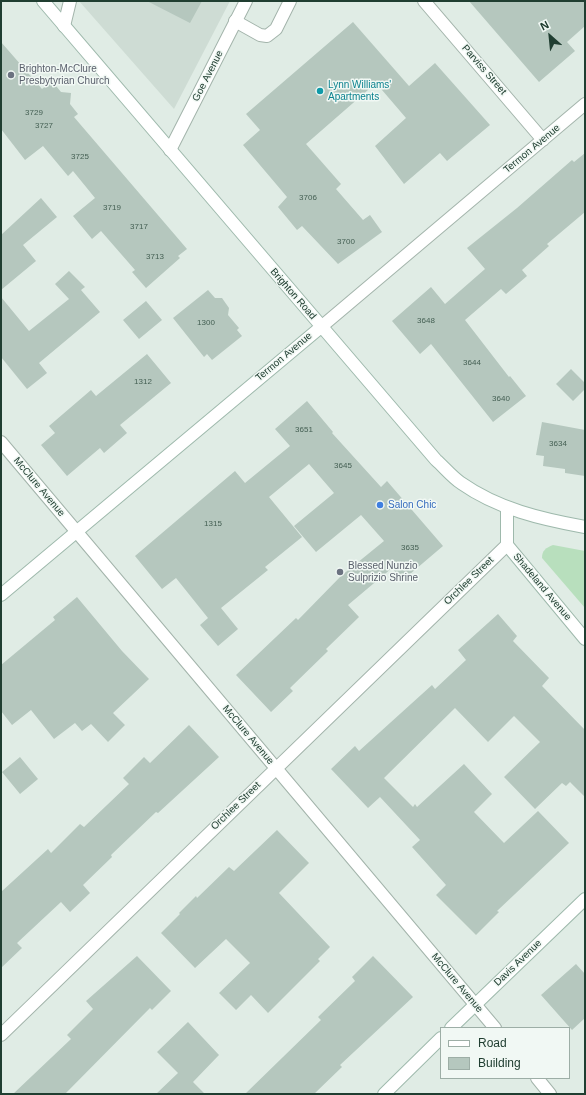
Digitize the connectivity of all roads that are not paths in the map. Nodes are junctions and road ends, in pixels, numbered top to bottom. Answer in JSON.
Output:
{"nodes":[{"id":1,"x":42,"y":1,"type":"edge"},
{"id":2,"x":70,"y":1,"type":"edge"},
{"id":3,"x":246,"y":1,"type":"edge"},
{"id":4,"x":290,"y":1,"type":"edge"},
{"id":5,"x":424,"y":1,"type":"edge"},
{"id":6,"x":236,"y":21,"type":"junction"},
{"id":7,"x":64,"y":26,"type":"junction"},
{"id":8,"x":585,"y":104,"type":"edge"},
{"id":9,"x":543,"y":140,"type":"junction"},
{"id":10,"x":170,"y":150,"type":"junction"},
{"id":11,"x":321,"y":327,"type":"junction"},
{"id":12,"x":1,"y":442,"type":"edge"},
{"id":13,"x":507,"y":508,"type":"junction"},
{"id":14,"x":585,"y":527,"type":"edge"},
{"id":15,"x":76,"y":531,"type":"junction"},
{"id":16,"x":507,"y":545,"type":"junction"},
{"id":17,"x":1,"y":595,"type":"edge"},
{"id":18,"x":585,"y":639,"type":"edge"},
{"id":19,"x":276,"y":768,"type":"junction"},
{"id":20,"x":585,"y":899,"type":"edge"},
{"id":21,"x":475,"y":1004,"type":"junction"},
{"id":22,"x":452,"y":1027,"type":"edge"},
{"id":23,"x":494,"y":1027,"type":"edge"},
{"id":24,"x":1,"y":1035,"type":"edge"},
{"id":25,"x":440,"y":1039,"type":"edge"},
{"id":26,"x":538,"y":1079,"type":"edge"},
{"id":27,"x":384,"y":1094,"type":"edge"},
{"id":28,"x":550,"y":1094,"type":"edge"}],
"edges":[{"from":1,"to":7,"type":"street","name":"Brighton Road"},
{"from":2,"to":7,"type":"street"},
{"from":3,"to":6,"type":"street","name":"Goe Avenue"},
{"from":4,"to":6,"type":"street"},
{"from":5,"to":9,"type":"street","name":"Parviss Street"},
{"from":6,"to":10,"type":"street","name":"Goe Avenue"},
{"from":7,"to":10,"type":"street","name":"Brighton Road"},
{"from":8,"to":9,"type":"street","name":"Termon Avenue"},
{"from":9,"to":11,"type":"street","name":"Termon Avenue"},
{"from":10,"to":11,"type":"street","name":"Brighton Road"},
{"from":11,"to":13,"type":"street","name":"Brighton Road"},
{"from":11,"to":15,"type":"street","name":"Termon Avenue"},
{"from":12,"to":15,"type":"street","name":"McClure Avenue"},
{"from":13,"to":14,"type":"street","name":"Brighton Road"},
{"from":13,"to":16,"type":"street","name":"Shadeland Avenue"},
{"from":15,"to":17,"type":"street","name":"Termon Avenue"},
{"from":15,"to":19,"type":"street","name":"McClure Avenue"},
{"from":16,"to":18,"type":"street","name":"Shadeland Avenue"},
{"from":16,"to":19,"type":"street","name":"Orchlee Street"},
{"from":19,"to":21,"type":"street","name":"McClure Avenue"},
{"from":19,"to":24,"type":"street","name":"Orchlee Street"},
{"from":20,"to":21,"type":"street","name":"Davis Avenue"},
{"from":21,"to":22,"type":"street","name":"Davis Avenue"},
{"from":21,"to":23,"type":"street","name":"McClure Avenue"},
{"from":25,"to":27,"type":"street"},
{"from":26,"to":28,"type":"street"}]}
